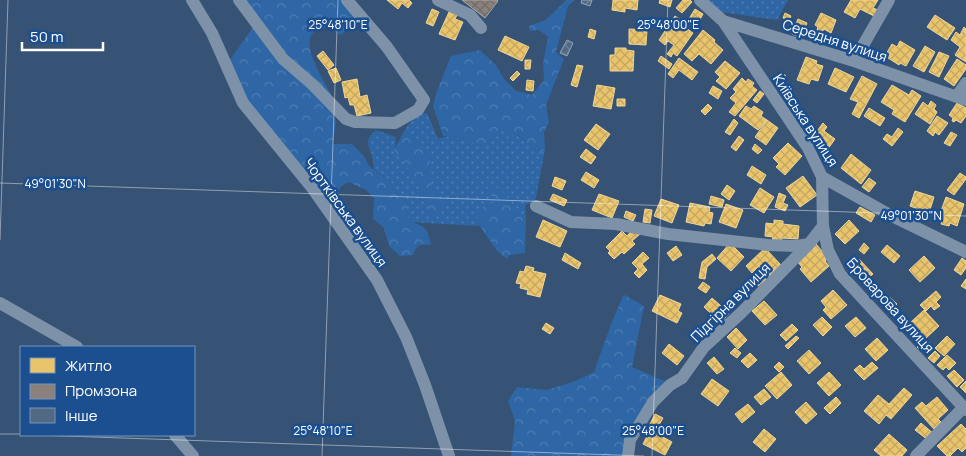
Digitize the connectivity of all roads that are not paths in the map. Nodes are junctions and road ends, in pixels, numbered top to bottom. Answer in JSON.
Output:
{"nodes":[{"id":1,"x":192,"y":0,"type":"edge"},
{"id":2,"x":238,"y":0,"type":"edge"},
{"id":3,"x":347,"y":0,"type":"edge"},
{"id":4,"x":438,"y":0,"type":"edge"},
{"id":5,"x":700,"y":0,"type":"edge"},
{"id":6,"x":889,"y":0,"type":"edge"},
{"id":7,"x":723,"y":21,"type":"junction"},
{"id":8,"x":481,"y":28,"type":"dead end"},
{"id":9,"x":854,"y":61,"type":"junction"},
{"id":10,"x":966,"y":83,"type":"edge"},
{"id":11,"x":962,"y":98,"type":"edge"},
{"id":12,"x":822,"y":177,"type":"junction"},
{"id":13,"x":536,"y":206,"type":"dead end"},
{"id":14,"x":823,"y":226,"type":"junction"},
{"id":15,"x":810,"y":244,"type":"junction"},
{"id":16,"x":966,"y":252,"type":"edge"},
{"id":17,"x":0,"y":303,"type":"edge"},
{"id":18,"x":75,"y":346,"type":"edge"},
{"id":19,"x":965,"y":408,"type":"edge"},
{"id":20,"x":176,"y":436,"type":"edge"},
{"id":21,"x":193,"y":456,"type":"edge"},
{"id":22,"x":449,"y":456,"type":"edge"},
{"id":23,"x":628,"y":456,"type":"edge"},
{"id":24,"x":916,"y":456,"type":"edge"}],
"edges":[{"from":1,"to":22,"type":"street","name":"Чортківська вулиця"},
{"from":2,"to":3,"type":"street"},
{"from":4,"to":8,"type":"street"},
{"from":5,"to":7,"type":"street","name":"Середня вулиця"},
{"from":6,"to":9,"type":"street"},
{"from":7,"to":9,"type":"street","name":"Середня вулиця"},
{"from":7,"to":12,"type":"street","name":"Київська вулиця"},
{"from":9,"to":11,"type":"street","name":"Середня вулиця"},
{"from":10,"to":11,"type":"street"},
{"from":12,"to":14,"type":"street","name":"Броварова вулиця"},
{"from":12,"to":16,"type":"street","name":"Київська вулиця"},
{"from":13,"to":15,"type":"street","name":"Підгірна вулиця"},
{"from":14,"to":15,"type":"street","name":"Підгірна вулиця"},
{"from":14,"to":19,"type":"street","name":"Броварова вулиця"},
{"from":15,"to":23,"type":"street","name":"Підгірна вулиця"},
{"from":17,"to":18,"type":"street"},
{"from":19,"to":24,"type":"street"},
{"from":20,"to":21,"type":"street"}]}
